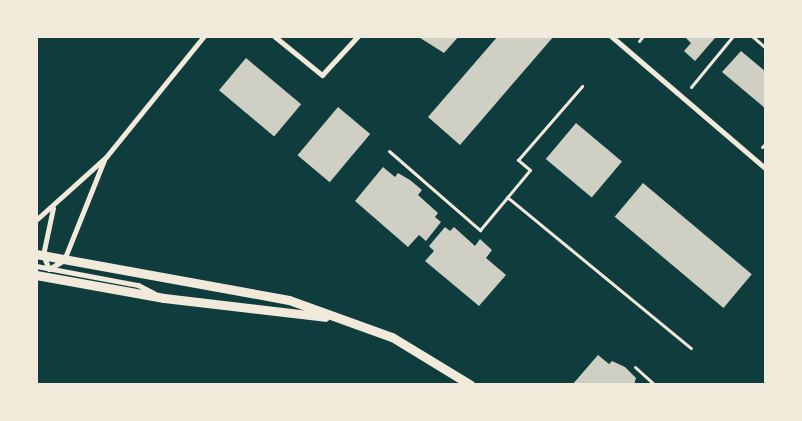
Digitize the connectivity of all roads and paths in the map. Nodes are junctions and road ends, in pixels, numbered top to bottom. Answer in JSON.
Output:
{"nodes":[{"id":1,"x":204,"y":36,"type":"edge"},
{"id":2,"x":274,"y":36,"type":"edge"},
{"id":3,"x":358,"y":36,"type":"edge"},
{"id":4,"x":611,"y":36,"type":"edge"},
{"id":5,"x":643,"y":36,"type":"edge"},
{"id":6,"x":733,"y":36,"type":"edge"},
{"id":7,"x":752,"y":36,"type":"edge"},
{"id":8,"x":639,"y":41,"type":"dead end"},
{"id":9,"x":766,"y":48,"type":"edge"},
{"id":10,"x":582,"y":86,"type":"dead end"},
{"id":11,"x":691,"y":87,"type":"dead end"},
{"id":12,"x":766,"y":143,"type":"edge"},
{"id":13,"x":762,"y":147,"type":"dead end"},
{"id":14,"x":389,"y":152,"type":"dead end"},
{"id":15,"x":106,"y":157,"type":"junction"},
{"id":16,"x":766,"y":169,"type":"edge"},
{"id":17,"x":508,"y":197,"type":"junction"},
{"id":18,"x":54,"y":207,"type":"junction"},
{"id":19,"x":36,"y":220,"type":"edge"},
{"id":20,"x":40,"y":254,"type":"edge"},
{"id":21,"x":64,"y":260,"type":"junction"},
{"id":22,"x":36,"y":266,"type":"edge"},
{"id":23,"x":49,"y":269,"type":"junction"},
{"id":24,"x":36,"y":275,"type":"edge"},
{"id":25,"x":164,"y":298,"type":"junction"},
{"id":26,"x":333,"y":317,"type":"junction"},
{"id":27,"x":691,"y":348,"type":"dead end"},
{"id":28,"x":635,"y":368,"type":"dead end"},
{"id":29,"x":471,"y":385,"type":"edge"},
{"id":30,"x":655,"y":385,"type":"edge"}],
"edges":[{"from":1,"to":15,"type":"street"},
{"from":2,"to":3,"type":"street"},
{"from":4,"to":16,"type":"street"},
{"from":5,"to":8,"type":"path"},
{"from":6,"to":11,"type":"path"},
{"from":7,"to":9,"type":"path"},
{"from":10,"to":17,"type":"path"},
{"from":12,"to":13,"type":"path"},
{"from":14,"to":17,"type":"path"},
{"from":15,"to":18,"type":"street"},
{"from":15,"to":21,"type":"street"},
{"from":17,"to":27,"type":"path"},
{"from":18,"to":19,"type":"street"},
{"from":18,"to":20,"type":"street"},
{"from":20,"to":21,"type":"street"},
{"from":20,"to":23,"type":"street"},
{"from":21,"to":23,"type":"street"},
{"from":21,"to":26,"type":"street"},
{"from":22,"to":23,"type":"street"},
{"from":23,"to":25,"type":"street"},
{"from":24,"to":25,"type":"street"},
{"from":25,"to":26,"type":"street"},
{"from":26,"to":29,"type":"street"},
{"from":28,"to":30,"type":"path"}]}
